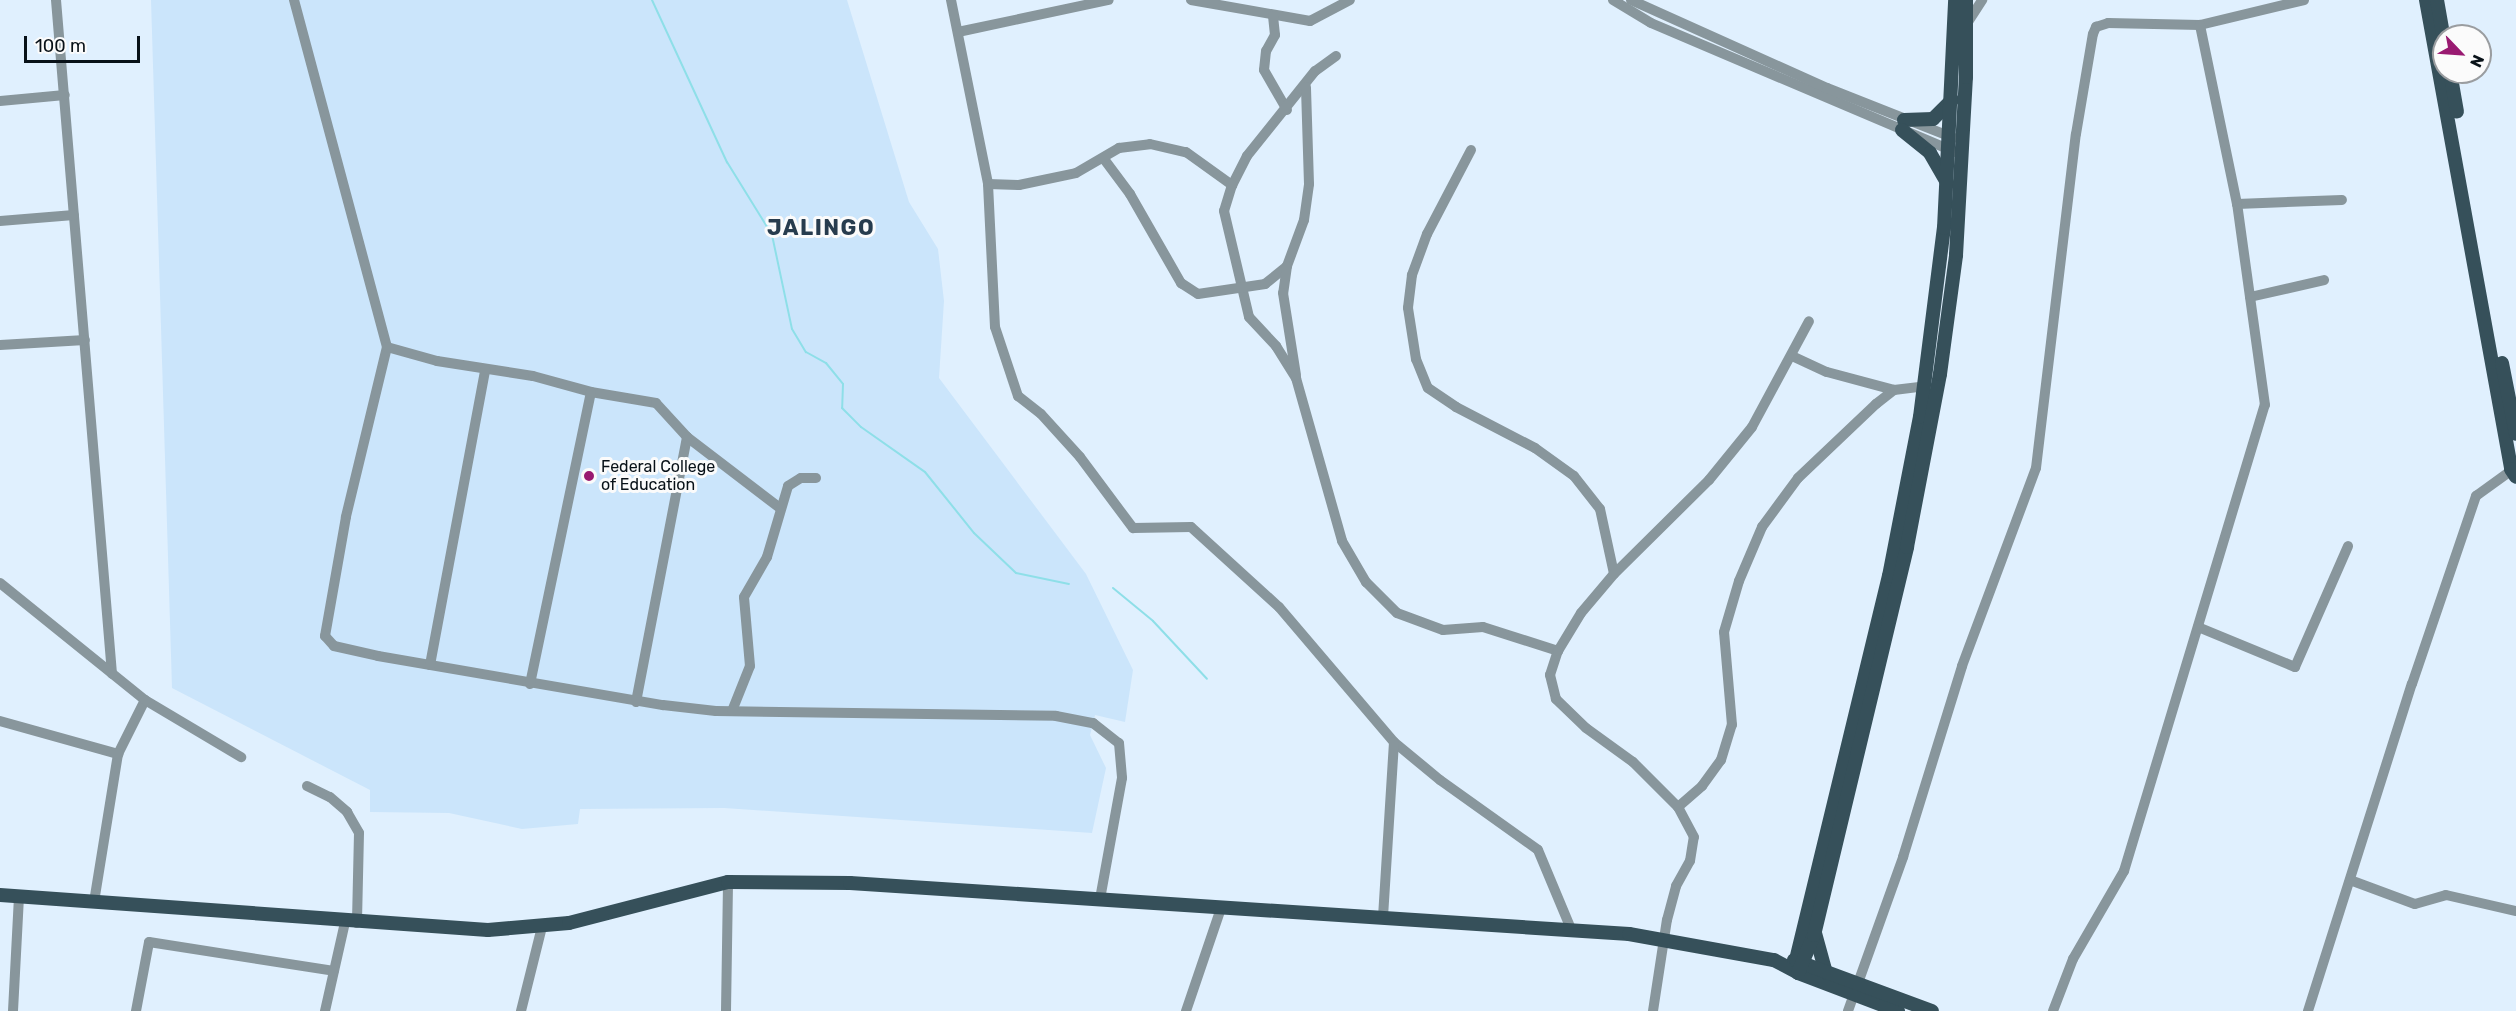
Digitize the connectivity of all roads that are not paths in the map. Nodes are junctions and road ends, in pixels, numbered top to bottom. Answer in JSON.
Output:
{"nodes":[{"id":1,"x":56,"y":0,"type":"edge"},
{"id":2,"x":294,"y":0,"type":"edge"},
{"id":3,"x":951,"y":0,"type":"edge"},
{"id":4,"x":1108,"y":0,"type":"edge"},
{"id":5,"x":1191,"y":0,"type":"edge"},
{"id":6,"x":1350,"y":0,"type":"edge"},
{"id":7,"x":1613,"y":0,"type":"edge"},
{"id":8,"x":1631,"y":0,"type":"edge"},
{"id":9,"x":1955,"y":0,"type":"edge"},
{"id":10,"x":1966,"y":0,"type":"edge"},
{"id":11,"x":1982,"y":0,"type":"edge"},
{"id":12,"x":2304,"y":0,"type":"edge"},
{"id":13,"x":2426,"y":0,"type":"edge"},
{"id":14,"x":2437,"y":0,"type":"edge"},
{"id":15,"x":1273,"y":16,"type":"junction"},
{"id":16,"x":2441,"y":24,"type":"edge"},
{"id":17,"x":2200,"y":25,"type":"junction"},
{"id":18,"x":1965,"y":27,"type":"junction"},
{"id":19,"x":958,"y":32,"type":"junction"},
{"id":20,"x":1336,"y":56,"type":"dead end"},
{"id":21,"x":2452,"y":84,"type":"edge"},
{"id":22,"x":1305,"y":87,"type":"junction"},
{"id":23,"x":65,"y":95,"type":"junction"},
{"id":24,"x":1952,"y":100,"type":"junction"},
{"id":25,"x":0,"y":101,"type":"edge"},
{"id":26,"x":1287,"y":110,"type":"junction"},
{"id":27,"x":1903,"y":125,"type":"junction"},
{"id":28,"x":1956,"y":145,"type":"junction"},
{"id":29,"x":1471,"y":150,"type":"dead end"},
{"id":30,"x":1104,"y":159,"type":"junction"},
{"id":31,"x":1947,"y":183,"type":"junction"},
{"id":32,"x":988,"y":184,"type":"junction"},
{"id":33,"x":1232,"y":185,"type":"junction"},
{"id":34,"x":2342,"y":200,"type":"dead end"},
{"id":35,"x":2237,"y":204,"type":"junction"},
{"id":36,"x":74,"y":215,"type":"junction"},
{"id":37,"x":0,"y":221,"type":"edge"},
{"id":38,"x":1287,"y":266,"type":"junction"},
{"id":39,"x":2324,"y":280,"type":"dead end"},
{"id":40,"x":1242,"y":290,"type":"junction"},
{"id":41,"x":2250,"y":297,"type":"junction"},
{"id":42,"x":1809,"y":321,"type":"dead end"},
{"id":43,"x":85,"y":340,"type":"junction"},
{"id":44,"x":0,"y":345,"type":"edge"},
{"id":45,"x":387,"y":347,"type":"junction"},
{"id":46,"x":1792,"y":356,"type":"junction"},
{"id":47,"x":485,"y":369,"type":"junction"},
{"id":48,"x":2510,"y":372,"type":"edge"},
{"id":49,"x":1296,"y":378,"type":"junction"},
{"id":50,"x":1926,"y":386,"type":"junction"},
{"id":51,"x":1894,"y":390,"type":"junction"},
{"id":52,"x":591,"y":392,"type":"junction"},
{"id":53,"x":2516,"y":434,"type":"edge"},
{"id":54,"x":687,"y":437,"type":"junction"},
{"id":55,"x":2514,"y":471,"type":"edge"},
{"id":56,"x":816,"y":478,"type":"dead end"},
{"id":57,"x":780,"y":508,"type":"junction"},
{"id":58,"x":2348,"y":546,"type":"dead end"},
{"id":59,"x":1614,"y":574,"type":"junction"},
{"id":60,"x":0,"y":583,"type":"edge"},
{"id":61,"x":2198,"y":627,"type":"junction"},
{"id":62,"x":1558,"y":651,"type":"junction"},
{"id":63,"x":430,"y":665,"type":"junction"},
{"id":64,"x":112,"y":674,"type":"junction"},
{"id":65,"x":530,"y":684,"type":"junction"},
{"id":66,"x":145,"y":700,"type":"junction"},
{"id":67,"x":636,"y":702,"type":"junction"},
{"id":68,"x":732,"y":711,"type":"junction"},
{"id":69,"x":0,"y":721,"type":"edge"},
{"id":70,"x":1394,"y":742,"type":"junction"},
{"id":71,"x":118,"y":754,"type":"junction"},
{"id":72,"x":241,"y":757,"type":"dead end"},
{"id":73,"x":307,"y":786,"type":"dead end"},
{"id":74,"x":1678,"y":807,"type":"junction"},
{"id":75,"x":2350,"y":880,"type":"junction"},
{"id":76,"x":729,"y":882,"type":"junction"},
{"id":77,"x":0,"y":895,"type":"edge"},
{"id":78,"x":19,"y":896,"type":"junction"},
{"id":79,"x":1100,"y":899,"type":"junction"},
{"id":80,"x":94,"y":902,"type":"junction"},
{"id":81,"x":1221,"y":908,"type":"junction"},
{"id":82,"x":2516,"y":911,"type":"edge"},
{"id":83,"x":1383,"y":917,"type":"junction"},
{"id":84,"x":351,"y":922,"type":"junction"},
{"id":85,"x":542,"y":927,"type":"junction"},
{"id":86,"x":1571,"y":928,"type":"junction"},
{"id":87,"x":1809,"y":932,"type":"junction"},
{"id":88,"x":1664,"y":939,"type":"junction"},
{"id":89,"x":1777,"y":959,"type":"junction"},
{"id":90,"x":1797,"y":966,"type":"junction"},
{"id":91,"x":334,"y":970,"type":"junction"},
{"id":92,"x":1826,"y":973,"type":"junction"},
{"id":93,"x":1856,"y":991,"type":"junction"},
{"id":94,"x":13,"y":1011,"type":"edge"},
{"id":95,"x":136,"y":1011,"type":"edge"},
{"id":96,"x":325,"y":1011,"type":"edge"},
{"id":97,"x":521,"y":1011,"type":"edge"},
{"id":98,"x":726,"y":1011,"type":"edge"},
{"id":99,"x":1186,"y":1011,"type":"edge"},
{"id":100,"x":1653,"y":1011,"type":"edge"},
{"id":101,"x":1848,"y":1011,"type":"edge"},
{"id":102,"x":1898,"y":1011,"type":"edge"},
{"id":103,"x":1932,"y":1011,"type":"edge"},
{"id":104,"x":2053,"y":1011,"type":"edge"},
{"id":105,"x":2308,"y":1011,"type":"edge"}],
"edges":[{"from":1,"to":23,"type":"street"},
{"from":2,"to":45,"type":"street"},
{"from":3,"to":19,"type":"street"},
{"from":4,"to":19,"type":"street"},
{"from":5,"to":15,"type":"street"},
{"from":6,"to":15,"type":"street"},
{"from":7,"to":27,"type":"street"},
{"from":8,"to":27,"type":"street"},
{"from":9,"to":24,"type":"main road"},
{"from":10,"to":18,"type":"main road"},
{"from":11,"to":18,"type":"street"},
{"from":12,"to":17,"type":"street"},
{"from":13,"to":55,"type":"main road"},
{"from":14,"to":16,"type":"main road"},
{"from":15,"to":26,"type":"street"},
{"from":17,"to":35,"type":"street"},
{"from":17,"to":93,"type":"street"},
{"from":18,"to":28,"type":"main road"},
{"from":19,"to":32,"type":"street"},
{"from":20,"to":22,"type":"street"},
{"from":21,"to":48,"type":"main road"},
{"from":22,"to":26,"type":"street"},
{"from":22,"to":38,"type":"street"},
{"from":23,"to":25,"type":"street"},
{"from":23,"to":36,"type":"street"},
{"from":24,"to":27,"type":"main road"},
{"from":24,"to":28,"type":"main road"},
{"from":26,"to":33,"type":"street"},
{"from":27,"to":28,"type":"street"},
{"from":27,"to":31,"type":"main road"},
{"from":28,"to":31,"type":"main road"},
{"from":28,"to":87,"type":"main road"},
{"from":29,"to":59,"type":"street"},
{"from":30,"to":32,"type":"street"},
{"from":30,"to":33,"type":"street"},
{"from":30,"to":40,"type":"street"},
{"from":31,"to":50,"type":"main road"},
{"from":32,"to":70,"type":"street"},
{"from":33,"to":40,"type":"street"},
{"from":34,"to":35,"type":"street"},
{"from":35,"to":41,"type":"street"},
{"from":36,"to":37,"type":"street"},
{"from":36,"to":43,"type":"street"},
{"from":38,"to":40,"type":"street"},
{"from":38,"to":49,"type":"street"},
{"from":39,"to":41,"type":"street"},
{"from":40,"to":49,"type":"street"},
{"from":41,"to":61,"type":"street"},
{"from":42,"to":46,"type":"street"},
{"from":43,"to":44,"type":"street"},
{"from":43,"to":64,"type":"street"},
{"from":45,"to":47,"type":"street"},
{"from":45,"to":63,"type":"street"},
{"from":46,"to":51,"type":"street"},
{"from":46,"to":59,"type":"street"},
{"from":47,"to":52,"type":"street"},
{"from":47,"to":63,"type":"street"},
{"from":48,"to":53,"type":"main road"},
{"from":49,"to":62,"type":"street"},
{"from":50,"to":51,"type":"street"},
{"from":50,"to":87,"type":"main road"},
{"from":51,"to":74,"type":"street"},
{"from":52,"to":54,"type":"street"},
{"from":52,"to":65,"type":"street"},
{"from":54,"to":57,"type":"street"},
{"from":54,"to":67,"type":"street"},
{"from":55,"to":75,"type":"street"},
{"from":56,"to":57,"type":"street"},
{"from":57,"to":68,"type":"street"},
{"from":58,"to":61,"type":"street"},
{"from":59,"to":62,"type":"street"},
{"from":60,"to":64,"type":"street"},
{"from":61,"to":104,"type":"street"},
{"from":62,"to":74,"type":"street"},
{"from":63,"to":65,"type":"street"},
{"from":64,"to":66,"type":"street"},
{"from":65,"to":67,"type":"street"},
{"from":66,"to":71,"type":"street"},
{"from":66,"to":72,"type":"street"},
{"from":67,"to":68,"type":"street"},
{"from":68,"to":79,"type":"street"},
{"from":69,"to":71,"type":"street"},
{"from":70,"to":83,"type":"street"},
{"from":70,"to":86,"type":"street"},
{"from":71,"to":80,"type":"street"},
{"from":73,"to":84,"type":"street"},
{"from":74,"to":88,"type":"street"},
{"from":75,"to":82,"type":"street"},
{"from":75,"to":105,"type":"street"},
{"from":76,"to":79,"type":"main road"},
{"from":76,"to":85,"type":"main road"},
{"from":76,"to":98,"type":"street"},
{"from":77,"to":78,"type":"main road"},
{"from":78,"to":80,"type":"main road"},
{"from":78,"to":94,"type":"street"},
{"from":79,"to":81,"type":"main road"},
{"from":80,"to":84,"type":"main road"},
{"from":81,"to":83,"type":"main road"},
{"from":81,"to":99,"type":"street"},
{"from":83,"to":86,"type":"main road"},
{"from":84,"to":85,"type":"main road"},
{"from":84,"to":91,"type":"street"},
{"from":85,"to":97,"type":"street"},
{"from":86,"to":88,"type":"main road"},
{"from":87,"to":89,"type":"main road"},
{"from":87,"to":90,"type":"main road"},
{"from":87,"to":92,"type":"main road"},
{"from":88,"to":89,"type":"main road"},
{"from":88,"to":100,"type":"street"},
{"from":89,"to":90,"type":"main road"},
{"from":90,"to":92,"type":"main road"},
{"from":90,"to":93,"type":"main road"},
{"from":91,"to":95,"type":"street"},
{"from":91,"to":96,"type":"street"},
{"from":92,"to":93,"type":"main road"},
{"from":93,"to":101,"type":"street"},
{"from":93,"to":102,"type":"main road"},
{"from":93,"to":103,"type":"main road"}]}
